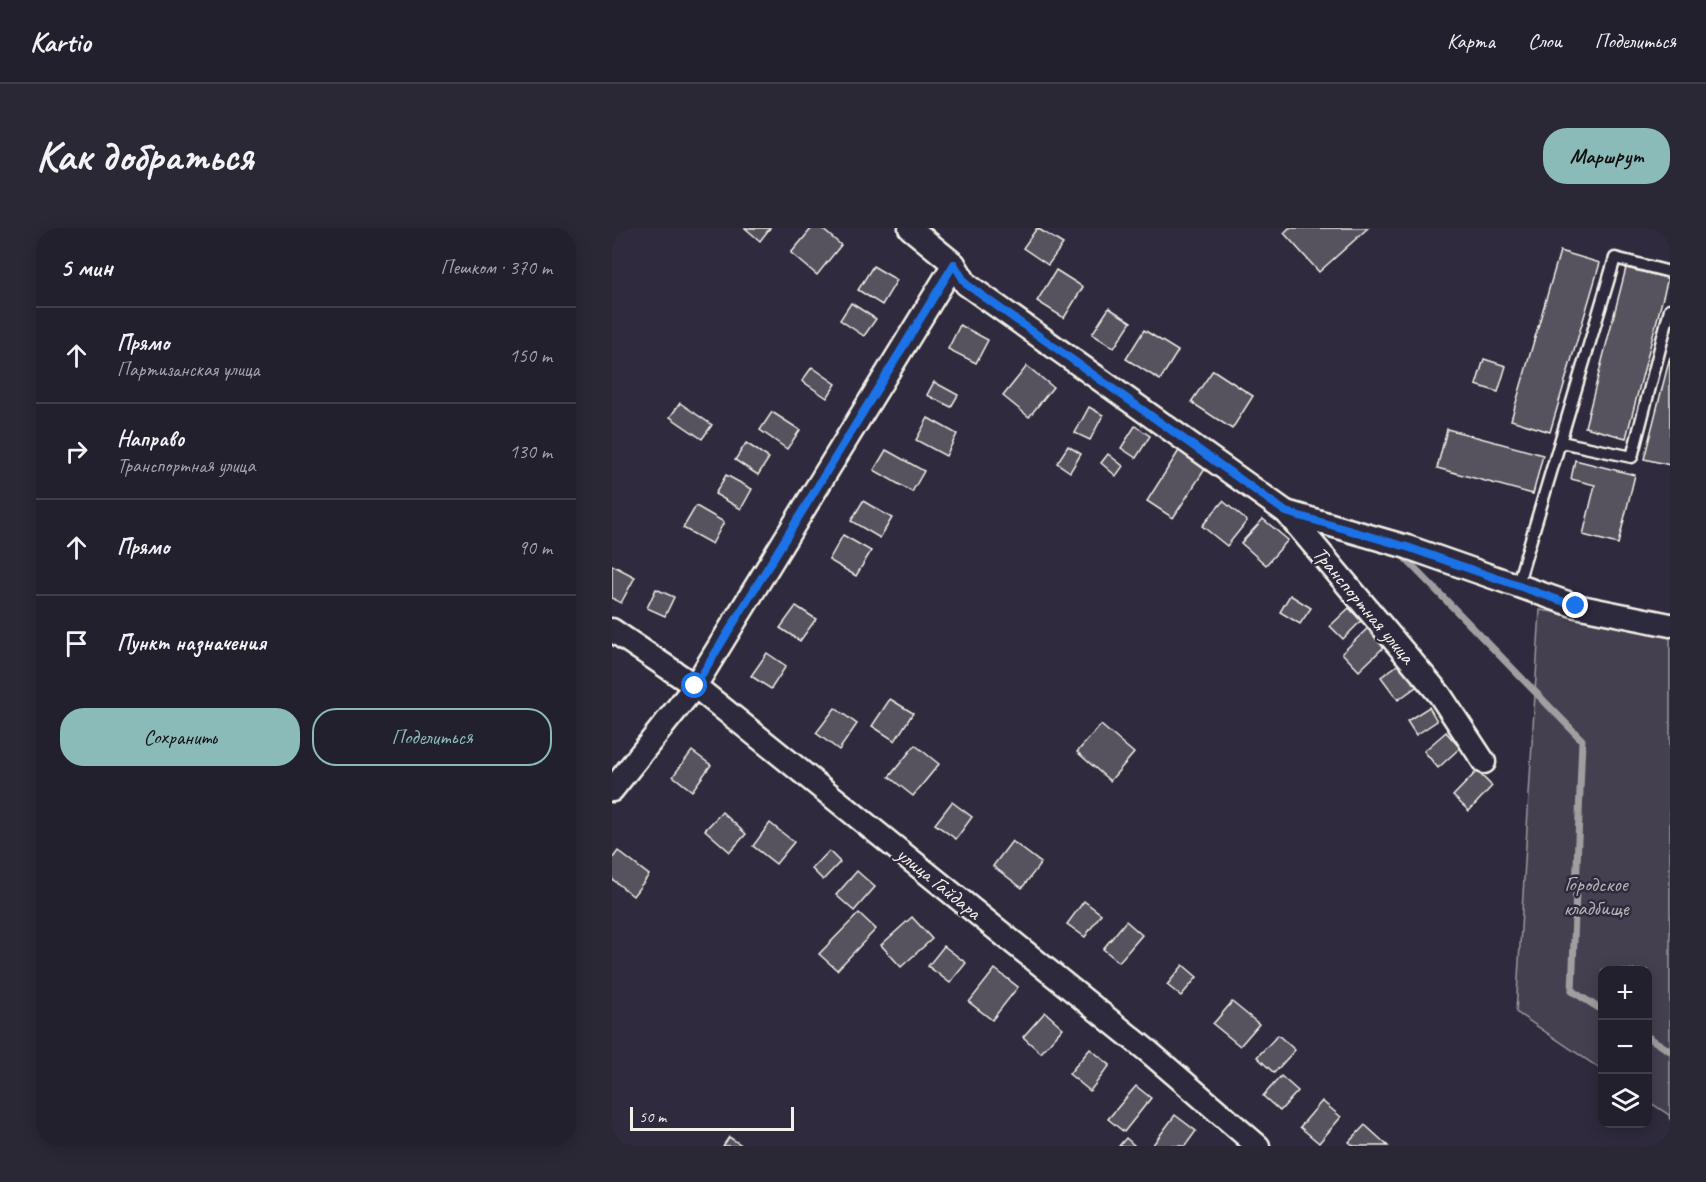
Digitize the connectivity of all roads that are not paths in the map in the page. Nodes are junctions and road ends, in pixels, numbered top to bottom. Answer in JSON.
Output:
{"nodes":[{"id":1,"x":910,"y":228,"type":"edge"},
{"id":2,"x":954,"y":264,"type":"junction"},
{"id":3,"x":1670,"y":272,"type":"edge"},
{"id":4,"x":1670,"y":309,"type":"edge"},
{"id":5,"x":1561,"y":442,"type":"junction"},
{"id":6,"x":1286,"y":512,"type":"junction"},
{"id":7,"x":1516,"y":586,"type":"junction"},
{"id":8,"x":1670,"y":626,"type":"edge"},
{"id":9,"x":612,"y":630,"type":"edge"},
{"id":10,"x":695,"y":686,"type":"junction"},
{"id":11,"x":1484,"y":762,"type":"dead end"},
{"id":12,"x":612,"y":790,"type":"edge"},
{"id":13,"x":1258,"y":1146,"type":"edge"}],
"edges":[{"from":1,"to":2,"type":"street","name":"Транспортная улица"},
{"from":2,"to":6,"type":"street","name":"Транспортная улица"},
{"from":2,"to":10,"type":"street"},
{"from":3,"to":5,"type":"lane"},
{"from":4,"to":5,"type":"lane"},
{"from":5,"to":7,"type":"lane"},
{"from":6,"to":7,"type":"street"},
{"from":6,"to":11,"type":"street","name":"Транспортная улица"},
{"from":7,"to":8,"type":"street"},
{"from":9,"to":10,"type":"street","name":"улица Гайдара"},
{"from":10,"to":12,"type":"street"},
{"from":10,"to":13,"type":"street","name":"улица Гайдара"}]}
